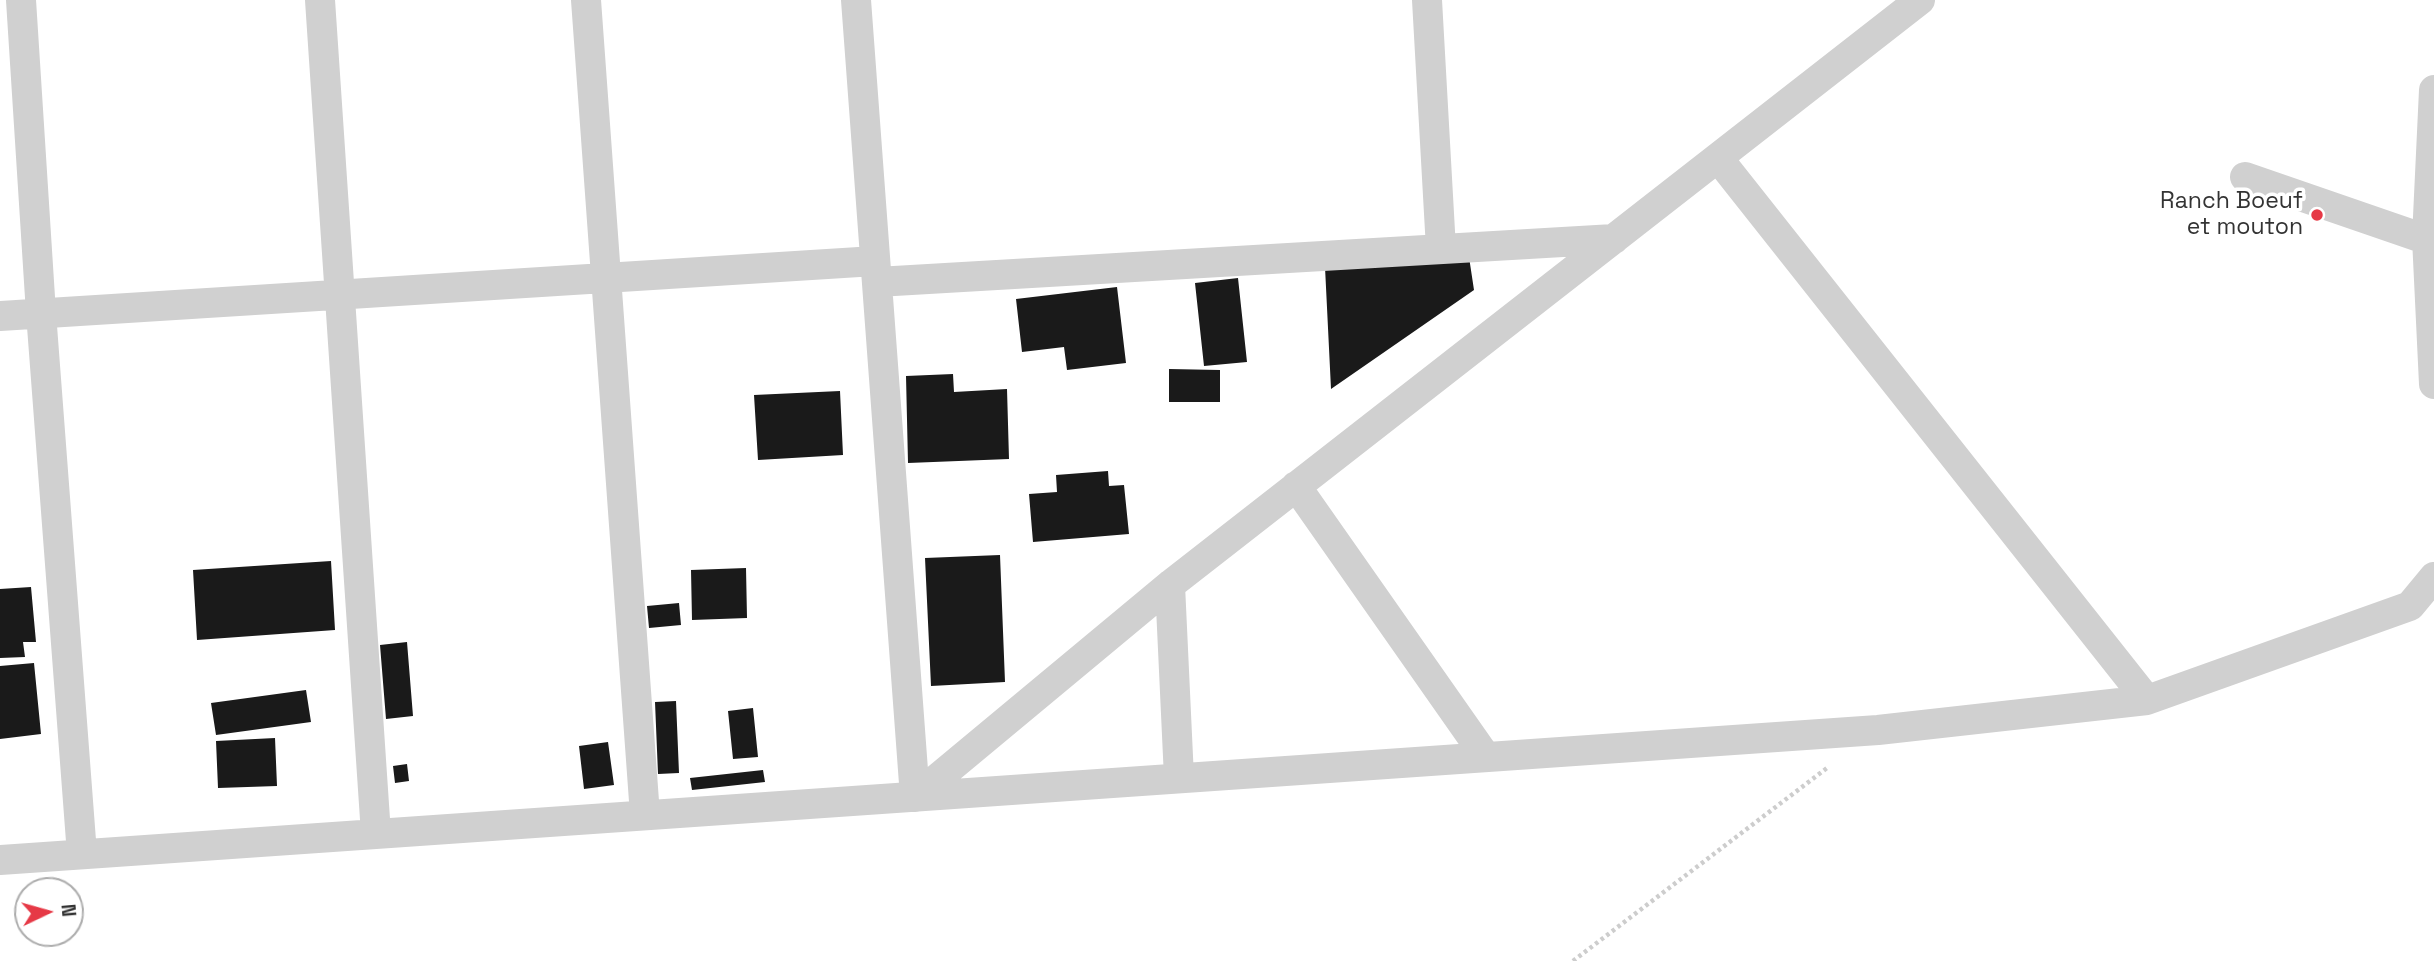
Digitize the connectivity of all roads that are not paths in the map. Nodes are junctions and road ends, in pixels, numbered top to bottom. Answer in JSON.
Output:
{"nodes":[{"id":1,"x":21,"y":0,"type":"edge"},
{"id":2,"x":320,"y":0,"type":"edge"},
{"id":3,"x":586,"y":0,"type":"edge"},
{"id":4,"x":856,"y":0,"type":"edge"},
{"id":5,"x":1427,"y":0,"type":"edge"},
{"id":6,"x":1920,"y":0,"type":"edge"},
{"id":7,"x":2434,"y":90,"type":"edge"},
{"id":8,"x":1718,"y":158,"type":"junction"},
{"id":9,"x":2245,"y":177,"type":"dead end"},
{"id":10,"x":1614,"y":239,"type":"junction"},
{"id":11,"x":2430,"y":240,"type":"edge"},
{"id":12,"x":1441,"y":249,"type":"junction"},
{"id":13,"x":876,"y":272,"type":"junction"},
{"id":14,"x":604,"y":278,"type":"junction"},
{"id":15,"x":340,"y":295,"type":"junction"},
{"id":16,"x":41,"y":313,"type":"junction"},
{"id":17,"x":0,"y":316,"type":"edge"},
{"id":18,"x":2434,"y":384,"type":"edge"},
{"id":19,"x":1296,"y":486,"type":"junction"},
{"id":20,"x":2434,"y":577,"type":"edge"},
{"id":21,"x":1170,"y":585,"type":"junction"},
{"id":22,"x":2147,"y":700,"type":"junction"},
{"id":23,"x":1486,"y":757,"type":"junction"},
{"id":24,"x":1179,"y":778,"type":"junction"},
{"id":25,"x":915,"y":797,"type":"junction"},
{"id":26,"x":645,"y":815,"type":"junction"},
{"id":27,"x":376,"y":834,"type":"junction"},
{"id":28,"x":82,"y":854,"type":"junction"},
{"id":29,"x":0,"y":860,"type":"edge"}],
"edges":[{"from":1,"to":16,"type":"street"},
{"from":2,"to":15,"type":"street"},
{"from":3,"to":14,"type":"street"},
{"from":4,"to":13,"type":"street"},
{"from":5,"to":12,"type":"street"},
{"from":6,"to":8,"type":"street"},
{"from":7,"to":11,"type":"street"},
{"from":8,"to":10,"type":"street"},
{"from":8,"to":22,"type":"street"},
{"from":9,"to":11,"type":"street"},
{"from":10,"to":12,"type":"street"},
{"from":10,"to":19,"type":"street"},
{"from":11,"to":18,"type":"street"},
{"from":12,"to":13,"type":"street"},
{"from":13,"to":14,"type":"street"},
{"from":13,"to":25,"type":"street"},
{"from":14,"to":15,"type":"street"},
{"from":14,"to":26,"type":"street"},
{"from":15,"to":16,"type":"street"},
{"from":15,"to":27,"type":"street"},
{"from":16,"to":17,"type":"street"},
{"from":16,"to":28,"type":"street"},
{"from":19,"to":21,"type":"street"},
{"from":19,"to":23,"type":"street"},
{"from":20,"to":22,"type":"street"},
{"from":21,"to":24,"type":"street"},
{"from":21,"to":25,"type":"street"},
{"from":22,"to":23,"type":"street"},
{"from":23,"to":24,"type":"street"},
{"from":24,"to":25,"type":"street"},
{"from":25,"to":26,"type":"street"},
{"from":26,"to":27,"type":"street"},
{"from":27,"to":28,"type":"street"},
{"from":28,"to":29,"type":"street"}]}
